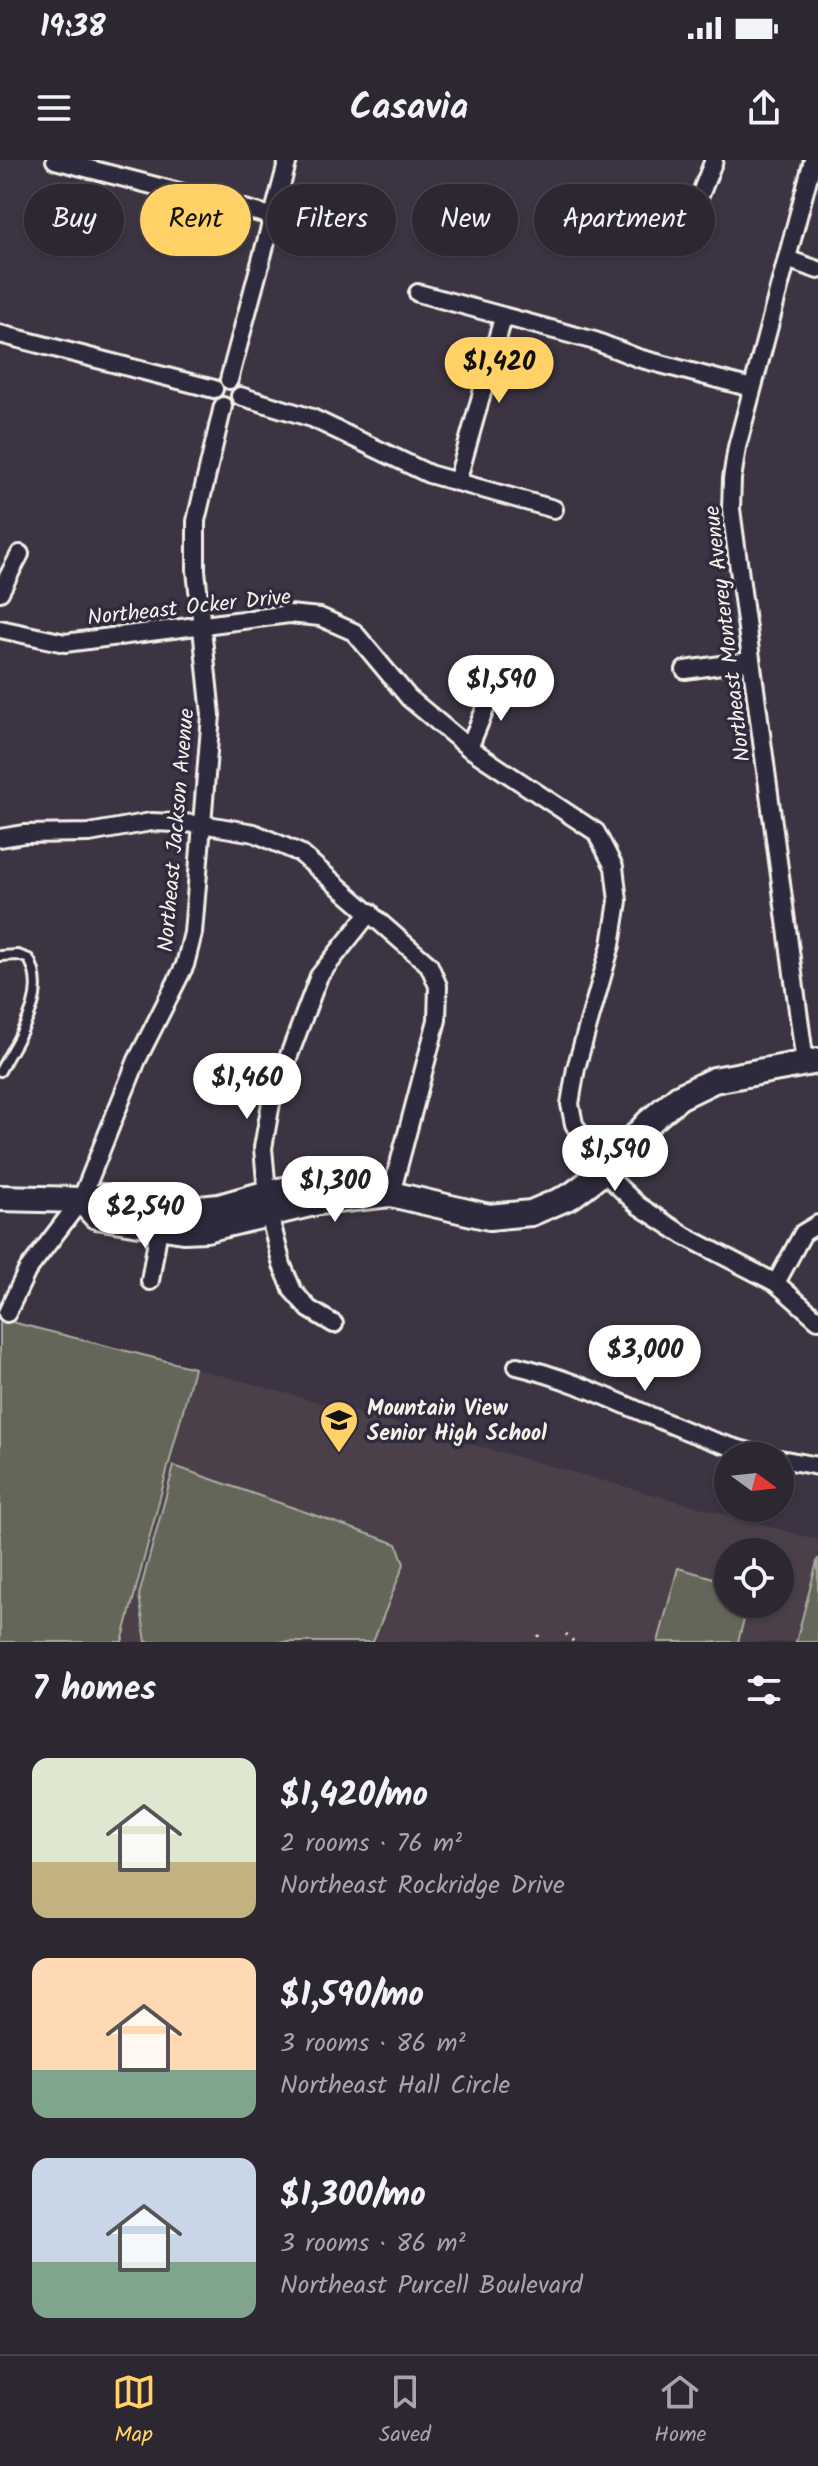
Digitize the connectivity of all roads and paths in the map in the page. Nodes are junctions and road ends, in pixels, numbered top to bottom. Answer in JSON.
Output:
{"nodes":[{"id":1,"x":55,"y":160,"type":"edge"},
{"id":2,"x":288,"y":160,"type":"edge"},
{"id":3,"x":714,"y":160,"type":"edge"},
{"id":4,"x":813,"y":160,"type":"edge"},
{"id":5,"x":110,"y":166,"type":"edge"},
{"id":6,"x":281,"y":184,"type":"edge"},
{"id":7,"x":705,"y":184,"type":"edge"},
{"id":8,"x":267,"y":214,"type":"edge"},
{"id":9,"x":267,"y":235,"type":"edge"},
{"id":10,"x":787,"y":259,"type":"junction"},
{"id":11,"x":818,"y":270,"type":"edge"},
{"id":12,"x":418,"y":293,"type":"dead end"},
{"id":13,"x":503,"y":318,"type":"junction"},
{"id":14,"x":0,"y":334,"type":"edge"},
{"id":15,"x":229,"y":380,"type":"junction"},
{"id":16,"x":752,"y":388,"type":"junction"},
{"id":17,"x":214,"y":389,"type":"junction"},
{"id":18,"x":240,"y":396,"type":"junction"},
{"id":19,"x":223,"y":406,"type":"junction"},
{"id":20,"x":457,"y":482,"type":"junction"},
{"id":21,"x":554,"y":509,"type":"dead end"},
{"id":22,"x":20,"y":554,"type":"dead end"},
{"id":23,"x":0,"y":592,"type":"edge"},
{"id":24,"x":202,"y":625,"type":"junction"},
{"id":25,"x":0,"y":629,"type":"edge"},
{"id":26,"x":750,"y":661,"type":"junction"},
{"id":27,"x":685,"y":670,"type":"dead end"},
{"id":28,"x":491,"y":685,"type":"dead end"},
{"id":29,"x":469,"y":748,"type":"junction"},
{"id":30,"x":202,"y":824,"type":"junction"},
{"id":31,"x":0,"y":838,"type":"edge"},
{"id":32,"x":370,"y":912,"type":"junction"},
{"id":33,"x":0,"y":956,"type":"edge"},
{"id":34,"x":812,"y":1062,"type":"edge"},
{"id":35,"x":0,"y":1071,"type":"edge"},
{"id":36,"x":603,"y":1172,"type":"junction"},
{"id":37,"x":391,"y":1194,"type":"junction"},
{"id":38,"x":0,"y":1198,"type":"edge"},
{"id":39,"x":81,"y":1200,"type":"junction"},
{"id":40,"x":269,"y":1203,"type":"junction"},
{"id":41,"x":818,"y":1224,"type":"edge"},
{"id":42,"x":159,"y":1228,"type":"junction"},
{"id":43,"x":150,"y":1281,"type":"dead end"},
{"id":44,"x":776,"y":1283,"type":"junction"},
{"id":45,"x":7,"y":1313,"type":"dead end"},
{"id":46,"x":818,"y":1320,"type":"edge"},
{"id":47,"x":334,"y":1324,"type":"dead end"},
{"id":48,"x":517,"y":1366,"type":"dead end"},
{"id":49,"x":720,"y":1442,"type":"edge"},
{"id":50,"x":794,"y":1462,"type":"edge"},
{"id":51,"x":818,"y":1466,"type":"edge"},
{"id":52,"x":566,"y":1634,"type":"dead end"},
{"id":53,"x":538,"y":1635,"type":"dead end"},
{"id":54,"x":542,"y":1642,"type":"edge"},
{"id":55,"x":574,"y":1642,"type":"edge"}],
"edges":[{"from":1,"to":5,"type":"street"},
{"from":2,"to":6,"type":"street"},
{"from":3,"to":7,"type":"street"},
{"from":4,"to":10,"type":"street","name":"Northeast Monterey Avenue"},
{"from":5,"to":8,"type":"street"},
{"from":9,"to":15,"type":"street"},
{"from":10,"to":11,"type":"street"},
{"from":10,"to":16,"type":"street","name":"Northeast Monterey Avenue"},
{"from":12,"to":13,"type":"street"},
{"from":13,"to":16,"type":"street"},
{"from":13,"to":20,"type":"street"},
{"from":14,"to":17,"type":"street"},
{"from":15,"to":17,"type":"street"},
{"from":15,"to":18,"type":"street"},
{"from":16,"to":26,"type":"street","name":"Northeast Monterey Avenue"},
{"from":17,"to":19,"type":"street"},
{"from":18,"to":19,"type":"street"},
{"from":18,"to":20,"type":"street"},
{"from":19,"to":24,"type":"street","name":"Northeast Jackson Avenue"},
{"from":20,"to":21,"type":"street"},
{"from":22,"to":23,"type":"street"},
{"from":24,"to":25,"type":"street","name":"Northeast Ocker Drive"},
{"from":24,"to":29,"type":"street","name":"Northeast Ocker Drive"},
{"from":24,"to":30,"type":"street","name":"Northeast Jackson Avenue"},
{"from":26,"to":27,"type":"street"},
{"from":26,"to":34,"type":"street","name":"Northeast Monterey Avenue"},
{"from":28,"to":29,"type":"street"},
{"from":29,"to":36,"type":"street","name":"Northeast Ocker Drive"},
{"from":30,"to":31,"type":"street"},
{"from":30,"to":32,"type":"street"},
{"from":30,"to":39,"type":"street","name":"Northeast Jackson Avenue"},
{"from":32,"to":37,"type":"street"},
{"from":32,"to":40,"type":"street"},
{"from":33,"to":35,"type":"lane"},
{"from":34,"to":36,"type":"street"},
{"from":36,"to":37,"type":"street"},
{"from":36,"to":44,"type":"street","name":"Northeast Ocker Drive"},
{"from":37,"to":40,"type":"street"},
{"from":38,"to":39,"type":"street"},
{"from":39,"to":40,"type":"street"},
{"from":39,"to":42,"type":"street"},
{"from":39,"to":45,"type":"street","name":"Northeast Jackson Avenue"},
{"from":40,"to":42,"type":"street"},
{"from":40,"to":47,"type":"street"},
{"from":41,"to":44,"type":"street"},
{"from":42,"to":43,"type":"street"},
{"from":44,"to":46,"type":"street","name":"Northeast Ocker Drive"},
{"from":48,"to":49,"type":"street"},
{"from":50,"to":51,"type":"street"},
{"from":52,"to":55,"type":"path"},
{"from":53,"to":54,"type":"path"}]}
